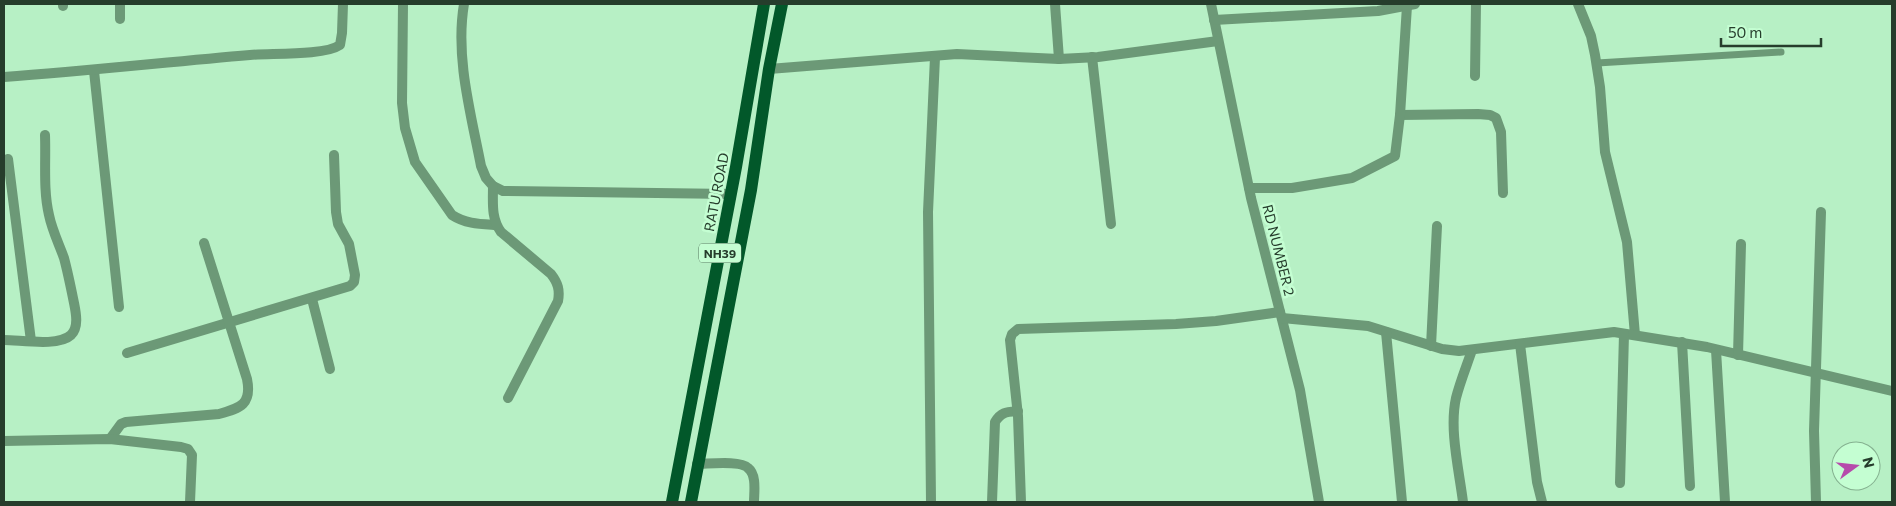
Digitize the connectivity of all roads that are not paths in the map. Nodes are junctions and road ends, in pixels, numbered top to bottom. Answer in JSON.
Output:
{"nodes":[{"id":1,"x":120,"y":4,"type":"edge"},
{"id":2,"x":343,"y":4,"type":"edge"},
{"id":3,"x":403,"y":4,"type":"edge"},
{"id":4,"x":464,"y":4,"type":"edge"},
{"id":5,"x":764,"y":4,"type":"edge"},
{"id":6,"x":782,"y":4,"type":"edge"},
{"id":7,"x":1056,"y":4,"type":"edge"},
{"id":8,"x":1211,"y":4,"type":"edge"},
{"id":9,"x":1476,"y":4,"type":"edge"},
{"id":10,"x":1578,"y":4,"type":"edge"},
{"id":11,"x":1411,"y":5,"type":"edge"},
{"id":12,"x":120,"y":19,"type":"dead end"},
{"id":13,"x":1214,"y":20,"type":"junction"},
{"id":14,"x":1218,"y":41,"type":"junction"},
{"id":15,"x":1782,"y":52,"type":"dead end"},
{"id":16,"x":935,"y":57,"type":"junction"},
{"id":17,"x":1092,"y":57,"type":"junction"},
{"id":18,"x":1059,"y":59,"type":"junction"},
{"id":19,"x":1597,"y":63,"type":"junction"},
{"id":20,"x":769,"y":69,"type":"junction"},
{"id":21,"x":94,"y":71,"type":"junction"},
{"id":22,"x":1475,"y":76,"type":"dead end"},
{"id":23,"x":4,"y":77,"type":"edge"},
{"id":24,"x":1400,"y":115,"type":"junction"},
{"id":25,"x":45,"y":135,"type":"dead end"},
{"id":26,"x":334,"y":156,"type":"dead end"},
{"id":27,"x":8,"y":159,"type":"dead end"},
{"id":28,"x":493,"y":186,"type":"junction"},
{"id":29,"x":1249,"y":188,"type":"junction"},
{"id":30,"x":1503,"y":192,"type":"dead end"},
{"id":31,"x":731,"y":194,"type":"junction"},
{"id":32,"x":1821,"y":212,"type":"dead end"},
{"id":33,"x":1111,"y":224,"type":"dead end"},
{"id":34,"x":496,"y":225,"type":"junction"},
{"id":35,"x":1437,"y":226,"type":"dead end"},
{"id":36,"x":204,"y":243,"type":"dead end"},
{"id":37,"x":1741,"y":244,"type":"dead end"},
{"id":38,"x":312,"y":299,"type":"junction"},
{"id":39,"x":119,"y":307,"type":"dead end"},
{"id":40,"x":1281,"y":315,"type":"junction"},
{"id":41,"x":230,"y":323,"type":"junction"},
{"id":42,"x":1386,"y":332,"type":"junction"},
{"id":43,"x":1630,"y":334,"type":"junction"},
{"id":44,"x":4,"y":340,"type":"edge"},
{"id":45,"x":31,"y":340,"type":"junction"},
{"id":46,"x":1682,"y":342,"type":"junction"},
{"id":47,"x":1520,"y":344,"type":"junction"},
{"id":48,"x":1431,"y":346,"type":"junction"},
{"id":49,"x":1472,"y":350,"type":"junction"},
{"id":50,"x":1716,"y":350,"type":"junction"},
{"id":51,"x":127,"y":353,"type":"dead end"},
{"id":52,"x":1738,"y":355,"type":"junction"},
{"id":53,"x":330,"y":370,"type":"dead end"},
{"id":54,"x":1816,"y":372,"type":"junction"},
{"id":55,"x":1892,"y":390,"type":"edge"},
{"id":56,"x":508,"y":398,"type":"dead end"},
{"id":57,"x":1018,"y":411,"type":"junction"},
{"id":58,"x":110,"y":439,"type":"junction"},
{"id":59,"x":4,"y":442,"type":"edge"},
{"id":60,"x":697,"y":464,"type":"junction"},
{"id":61,"x":1620,"y":483,"type":"dead end"},
{"id":62,"x":1690,"y":486,"type":"dead end"},
{"id":63,"x":190,"y":502,"type":"edge"},
{"id":64,"x":672,"y":502,"type":"edge"},
{"id":65,"x":691,"y":502,"type":"edge"},
{"id":66,"x":754,"y":502,"type":"edge"},
{"id":67,"x":931,"y":502,"type":"edge"},
{"id":68,"x":992,"y":502,"type":"edge"},
{"id":69,"x":1022,"y":502,"type":"edge"},
{"id":70,"x":1319,"y":502,"type":"edge"},
{"id":71,"x":1402,"y":502,"type":"edge"},
{"id":72,"x":1464,"y":502,"type":"edge"},
{"id":73,"x":1542,"y":502,"type":"edge"},
{"id":74,"x":1725,"y":502,"type":"edge"},
{"id":75,"x":1816,"y":502,"type":"edge"}],
"edges":[{"from":1,"to":12,"type":"street"},
{"from":2,"to":21,"type":"street"},
{"from":3,"to":34,"type":"street"},
{"from":4,"to":28,"type":"street"},
{"from":5,"to":31,"type":"main road","name":"RATU ROAD","number":"NH39"},
{"from":6,"to":20,"type":"main road"},
{"from":7,"to":18,"type":"street"},
{"from":8,"to":13,"type":"street","name":"RD NUMBER 2"},
{"from":9,"to":22,"type":"street"},
{"from":10,"to":19,"type":"street"},
{"from":11,"to":13,"type":"street"},
{"from":11,"to":24,"type":"street"},
{"from":13,"to":14,"type":"street","name":"RD NUMBER 2"},
{"from":14,"to":17,"type":"street"},
{"from":14,"to":29,"type":"street","name":"RD NUMBER 2"},
{"from":15,"to":19,"type":"lane"},
{"from":16,"to":18,"type":"street"},
{"from":16,"to":20,"type":"street"},
{"from":16,"to":67,"type":"street"},
{"from":17,"to":18,"type":"street"},
{"from":17,"to":33,"type":"street"},
{"from":19,"to":43,"type":"street"},
{"from":20,"to":60,"type":"main road"},
{"from":21,"to":23,"type":"street"},
{"from":21,"to":39,"type":"street"},
{"from":24,"to":29,"type":"street"},
{"from":24,"to":30,"type":"street"},
{"from":25,"to":45,"type":"street"},
{"from":26,"to":38,"type":"street"},
{"from":27,"to":45,"type":"street"},
{"from":28,"to":31,"type":"street"},
{"from":28,"to":34,"type":"street"},
{"from":29,"to":40,"type":"street","name":"RD NUMBER 2"},
{"from":31,"to":64,"type":"main road","name":"RATU ROAD","number":"NH39"},
{"from":32,"to":54,"type":"street"},
{"from":34,"to":56,"type":"street"},
{"from":35,"to":48,"type":"street"},
{"from":36,"to":41,"type":"street"},
{"from":37,"to":52,"type":"street"},
{"from":38,"to":41,"type":"street"},
{"from":38,"to":53,"type":"street"},
{"from":40,"to":42,"type":"street"},
{"from":40,"to":57,"type":"street"},
{"from":40,"to":70,"type":"street","name":"RD NUMBER 2"},
{"from":41,"to":51,"type":"street"},
{"from":41,"to":58,"type":"street"},
{"from":42,"to":48,"type":"street"},
{"from":42,"to":71,"type":"street"},
{"from":43,"to":46,"type":"street"},
{"from":43,"to":47,"type":"street"},
{"from":43,"to":61,"type":"street"},
{"from":44,"to":45,"type":"street"},
{"from":46,"to":50,"type":"street"},
{"from":46,"to":62,"type":"street"},
{"from":47,"to":49,"type":"street"},
{"from":47,"to":73,"type":"street"},
{"from":48,"to":49,"type":"street"},
{"from":49,"to":72,"type":"street"},
{"from":50,"to":52,"type":"street"},
{"from":50,"to":74,"type":"street"},
{"from":52,"to":54,"type":"street"},
{"from":54,"to":55,"type":"street"},
{"from":54,"to":75,"type":"street"},
{"from":57,"to":68,"type":"street"},
{"from":57,"to":69,"type":"street"},
{"from":58,"to":59,"type":"street"},
{"from":58,"to":63,"type":"street"},
{"from":60,"to":65,"type":"main road"},
{"from":60,"to":66,"type":"street"}]}
